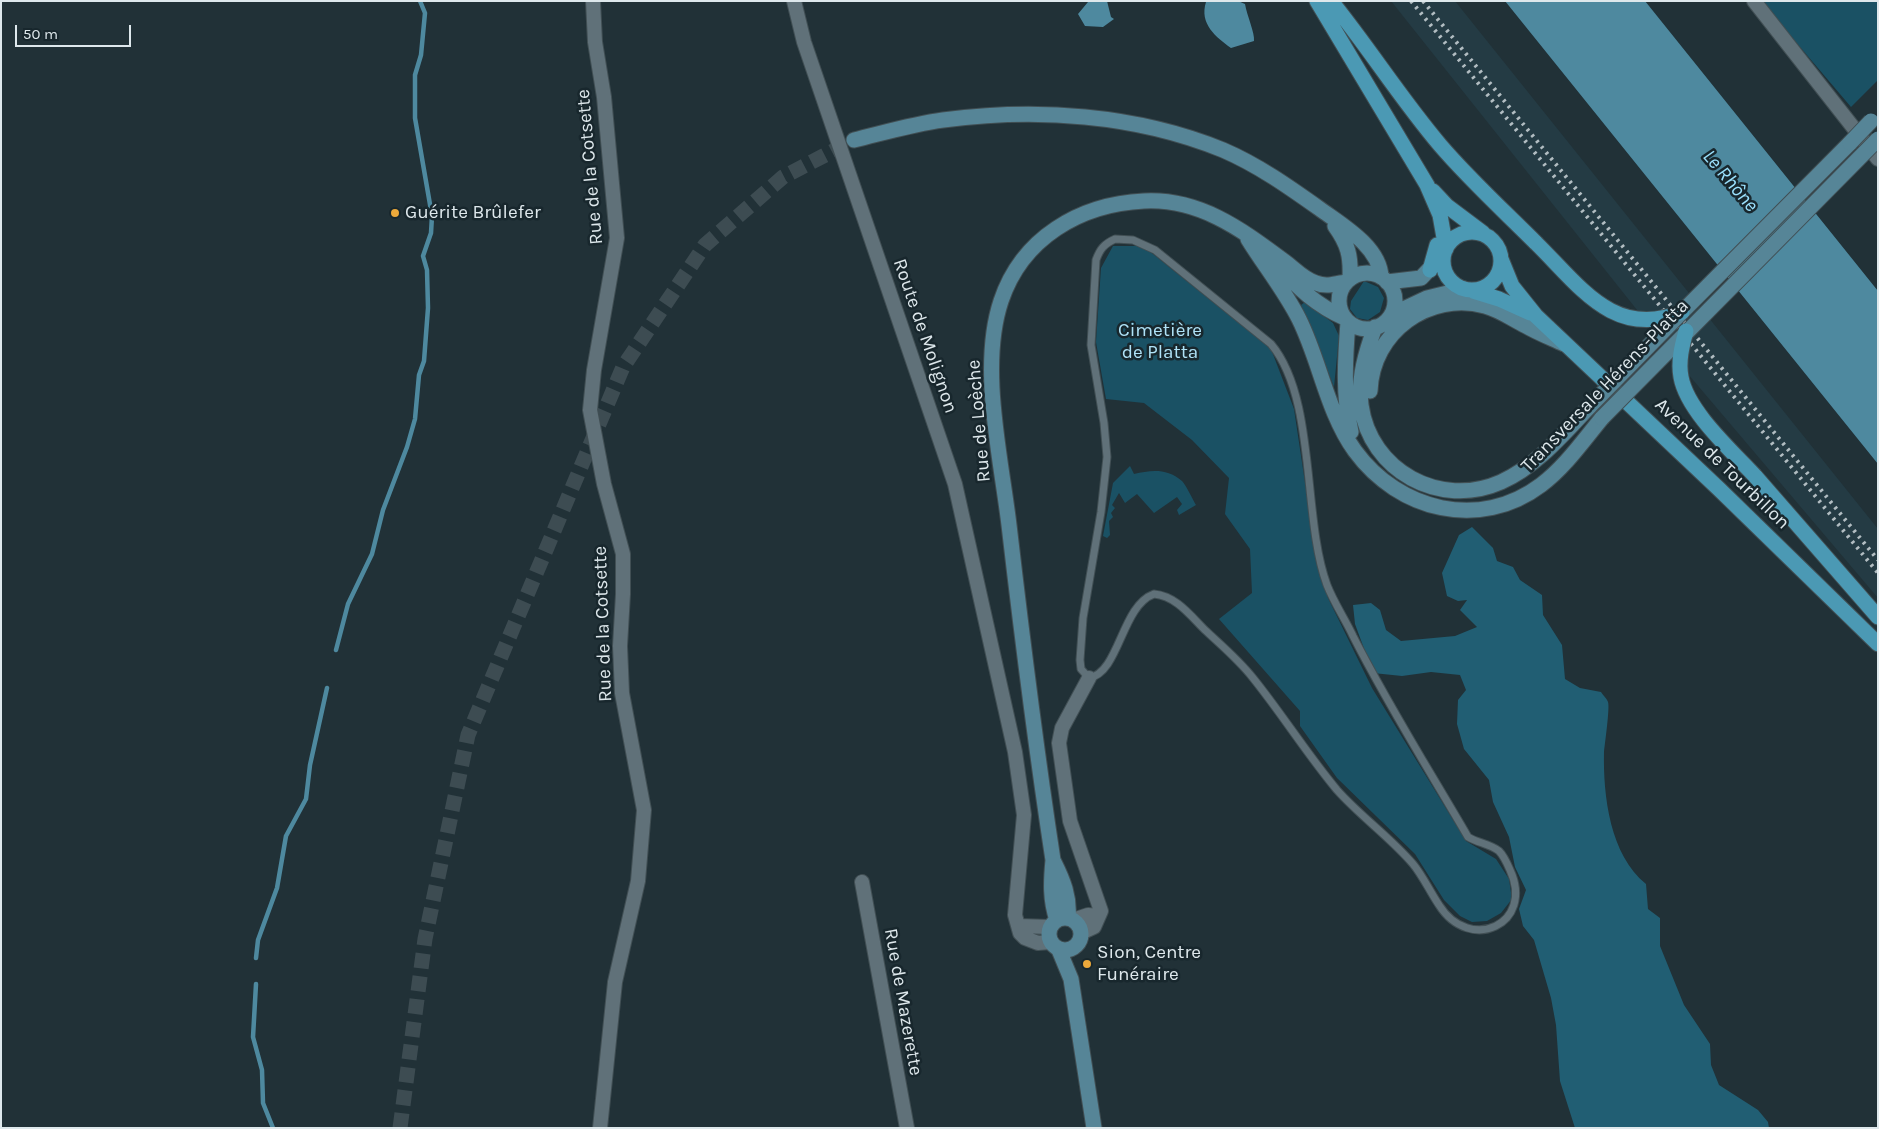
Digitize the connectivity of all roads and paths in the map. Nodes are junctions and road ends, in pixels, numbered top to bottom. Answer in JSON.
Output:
{"nodes":[{"id":1,"x":593,"y":1,"type":"edge"},
{"id":2,"x":794,"y":1,"type":"edge"},
{"id":3,"x":1316,"y":1,"type":"edge"},
{"id":4,"x":1331,"y":1,"type":"edge"},
{"id":5,"x":1754,"y":1,"type":"edge"},
{"id":6,"x":1874,"y":118,"type":"edge"},
{"id":7,"x":1388,"y":119,"type":"junction"},
{"id":8,"x":1878,"y":139,"type":"edge"},
{"id":9,"x":854,"y":140,"type":"tunnel mouth"},
{"id":10,"x":1878,"y":159,"type":"edge"},
{"id":11,"x":1427,"y":185,"type":"junction"},
{"id":12,"x":1323,"y":211,"type":"junction"},
{"id":13,"x":1243,"y":232,"type":"junction"},
{"id":14,"x":1486,"y":235,"type":"junction"},
{"id":15,"x":1445,"y":250,"type":"junction"},
{"id":16,"x":1270,"y":251,"type":"junction"},
{"id":17,"x":1501,"y":259,"type":"junction"},
{"id":18,"x":1430,"y":270,"type":"junction"},
{"id":19,"x":1384,"y":279,"type":"junction"},
{"id":20,"x":1347,"y":280,"type":"junction"},
{"id":21,"x":1468,"y":290,"type":"junction"},
{"id":22,"x":1682,"y":312,"type":"junction"},
{"id":23,"x":1391,"y":315,"type":"junction"},
{"id":24,"x":1536,"y":316,"type":"junction"},
{"id":25,"x":1347,"y":320,"type":"junction"},
{"id":26,"x":1375,"y":327,"type":"junction"},
{"id":27,"x":1686,"y":331,"type":"junction"},
{"id":28,"x":1568,"y":345,"type":"junction"},
{"id":29,"x":1355,"y":451,"type":"junction"},
{"id":30,"x":1387,"y":460,"type":"junction"},
{"id":31,"x":1878,"y":617,"type":"edge"},
{"id":32,"x":1878,"y":644,"type":"edge"},
{"id":33,"x":1089,"y":678,"type":"junction"},
{"id":34,"x":862,"y":882,"type":"dead end"},
{"id":35,"x":1098,"y":916,"type":"junction"},
{"id":36,"x":1060,"y":929,"type":"junction"},
{"id":37,"x":1081,"y":933,"type":"junction"},
{"id":38,"x":1075,"y":947,"type":"junction"},
{"id":39,"x":1071,"y":980,"type":"junction"},
{"id":40,"x":600,"y":1128,"type":"edge"},
{"id":41,"x":907,"y":1128,"type":"edge"},
{"id":42,"x":1094,"y":1128,"type":"edge"}],
"edges":[{"from":1,"to":40,"type":"street","name":"Rue de la Cotsette"},
{"from":2,"to":36,"type":"street","name":"Route de Molignon"},
{"from":3,"to":7,"type":"main road"},
{"from":4,"to":22,"type":"main road","bridge":true},
{"from":5,"to":10,"type":"street"},
{"from":6,"to":22,"type":"street","name":"Transversale Hérens-Platta","bridge":true},
{"from":7,"to":11,"type":"main road"},
{"from":7,"to":18,"type":"main road"},
{"from":8,"to":27,"type":"street","name":"Transversale Hérens-Platta","bridge":true},
{"from":9,"to":12,"type":"street"},
{"from":11,"to":14,"type":"main road"},
{"from":11,"to":15,"type":"main road"},
{"from":12,"to":19,"type":"street"},
{"from":12,"to":20,"type":"street"},
{"from":13,"to":16,"type":"street","name":"Rue de Loèche"},
{"from":13,"to":29,"type":"street","name":"Transversale Hérens-Platta"},
{"from":13,"to":36,"type":"street","name":"Rue de Loèche"},
{"from":14,"to":15,"type":"main road"},
{"from":14,"to":17,"type":"main road"},
{"from":15,"to":18,"type":"street"},
{"from":15,"to":21,"type":"main road"},
{"from":16,"to":20,"type":"street","name":"Rue de Loèche"},
{"from":16,"to":25,"type":"street","name":"Rue de Loèche"},
{"from":17,"to":21,"type":"main road"},
{"from":17,"to":24,"type":"main road","name":"Avenue de Tourbillon"},
{"from":18,"to":19,"type":"street"},
{"from":19,"to":20,"type":"street"},
{"from":19,"to":23,"type":"street"},
{"from":20,"to":25,"type":"street"},
{"from":21,"to":23,"type":"street"},
{"from":21,"to":24,"type":"main road","name":"Avenue de Tourbillon"},
{"from":22,"to":30,"type":"street","name":"Transversale Hérens-Platta","bridge":true},
{"from":23,"to":26,"type":"street"},
{"from":24,"to":28,"type":"main road","name":"Avenue de Tourbillon"},
{"from":25,"to":26,"type":"street"},
{"from":25,"to":29,"type":"street"},
{"from":26,"to":30,"type":"street","name":"Transversale Hérens-Platta"},
{"from":27,"to":29,"type":"street","name":"Transversale Hérens-Platta","bridge":true},
{"from":27,"to":31,"type":"main road","bridge":true},
{"from":28,"to":30,"type":"street"},
{"from":28,"to":32,"type":"main road","name":"Avenue de Tourbillon"},
{"from":33,"to":33,"type":"lane"},
{"from":33,"to":35,"type":"street"},
{"from":34,"to":41,"type":"street","name":"Rue de Mazerette"},
{"from":35,"to":36,"type":"street","name":"Route de Molignon"},
{"from":35,"to":37,"type":"street"},
{"from":36,"to":37,"type":"street"},
{"from":36,"to":38,"type":"street"},
{"from":36,"to":39,"type":"street","name":"Rue de Loèche"},
{"from":37,"to":38,"type":"street","name":"Rue de Loèche"},
{"from":38,"to":39,"type":"street","name":"Rue de Loèche"},
{"from":39,"to":42,"type":"street","name":"Rue de Loèche"}]}
